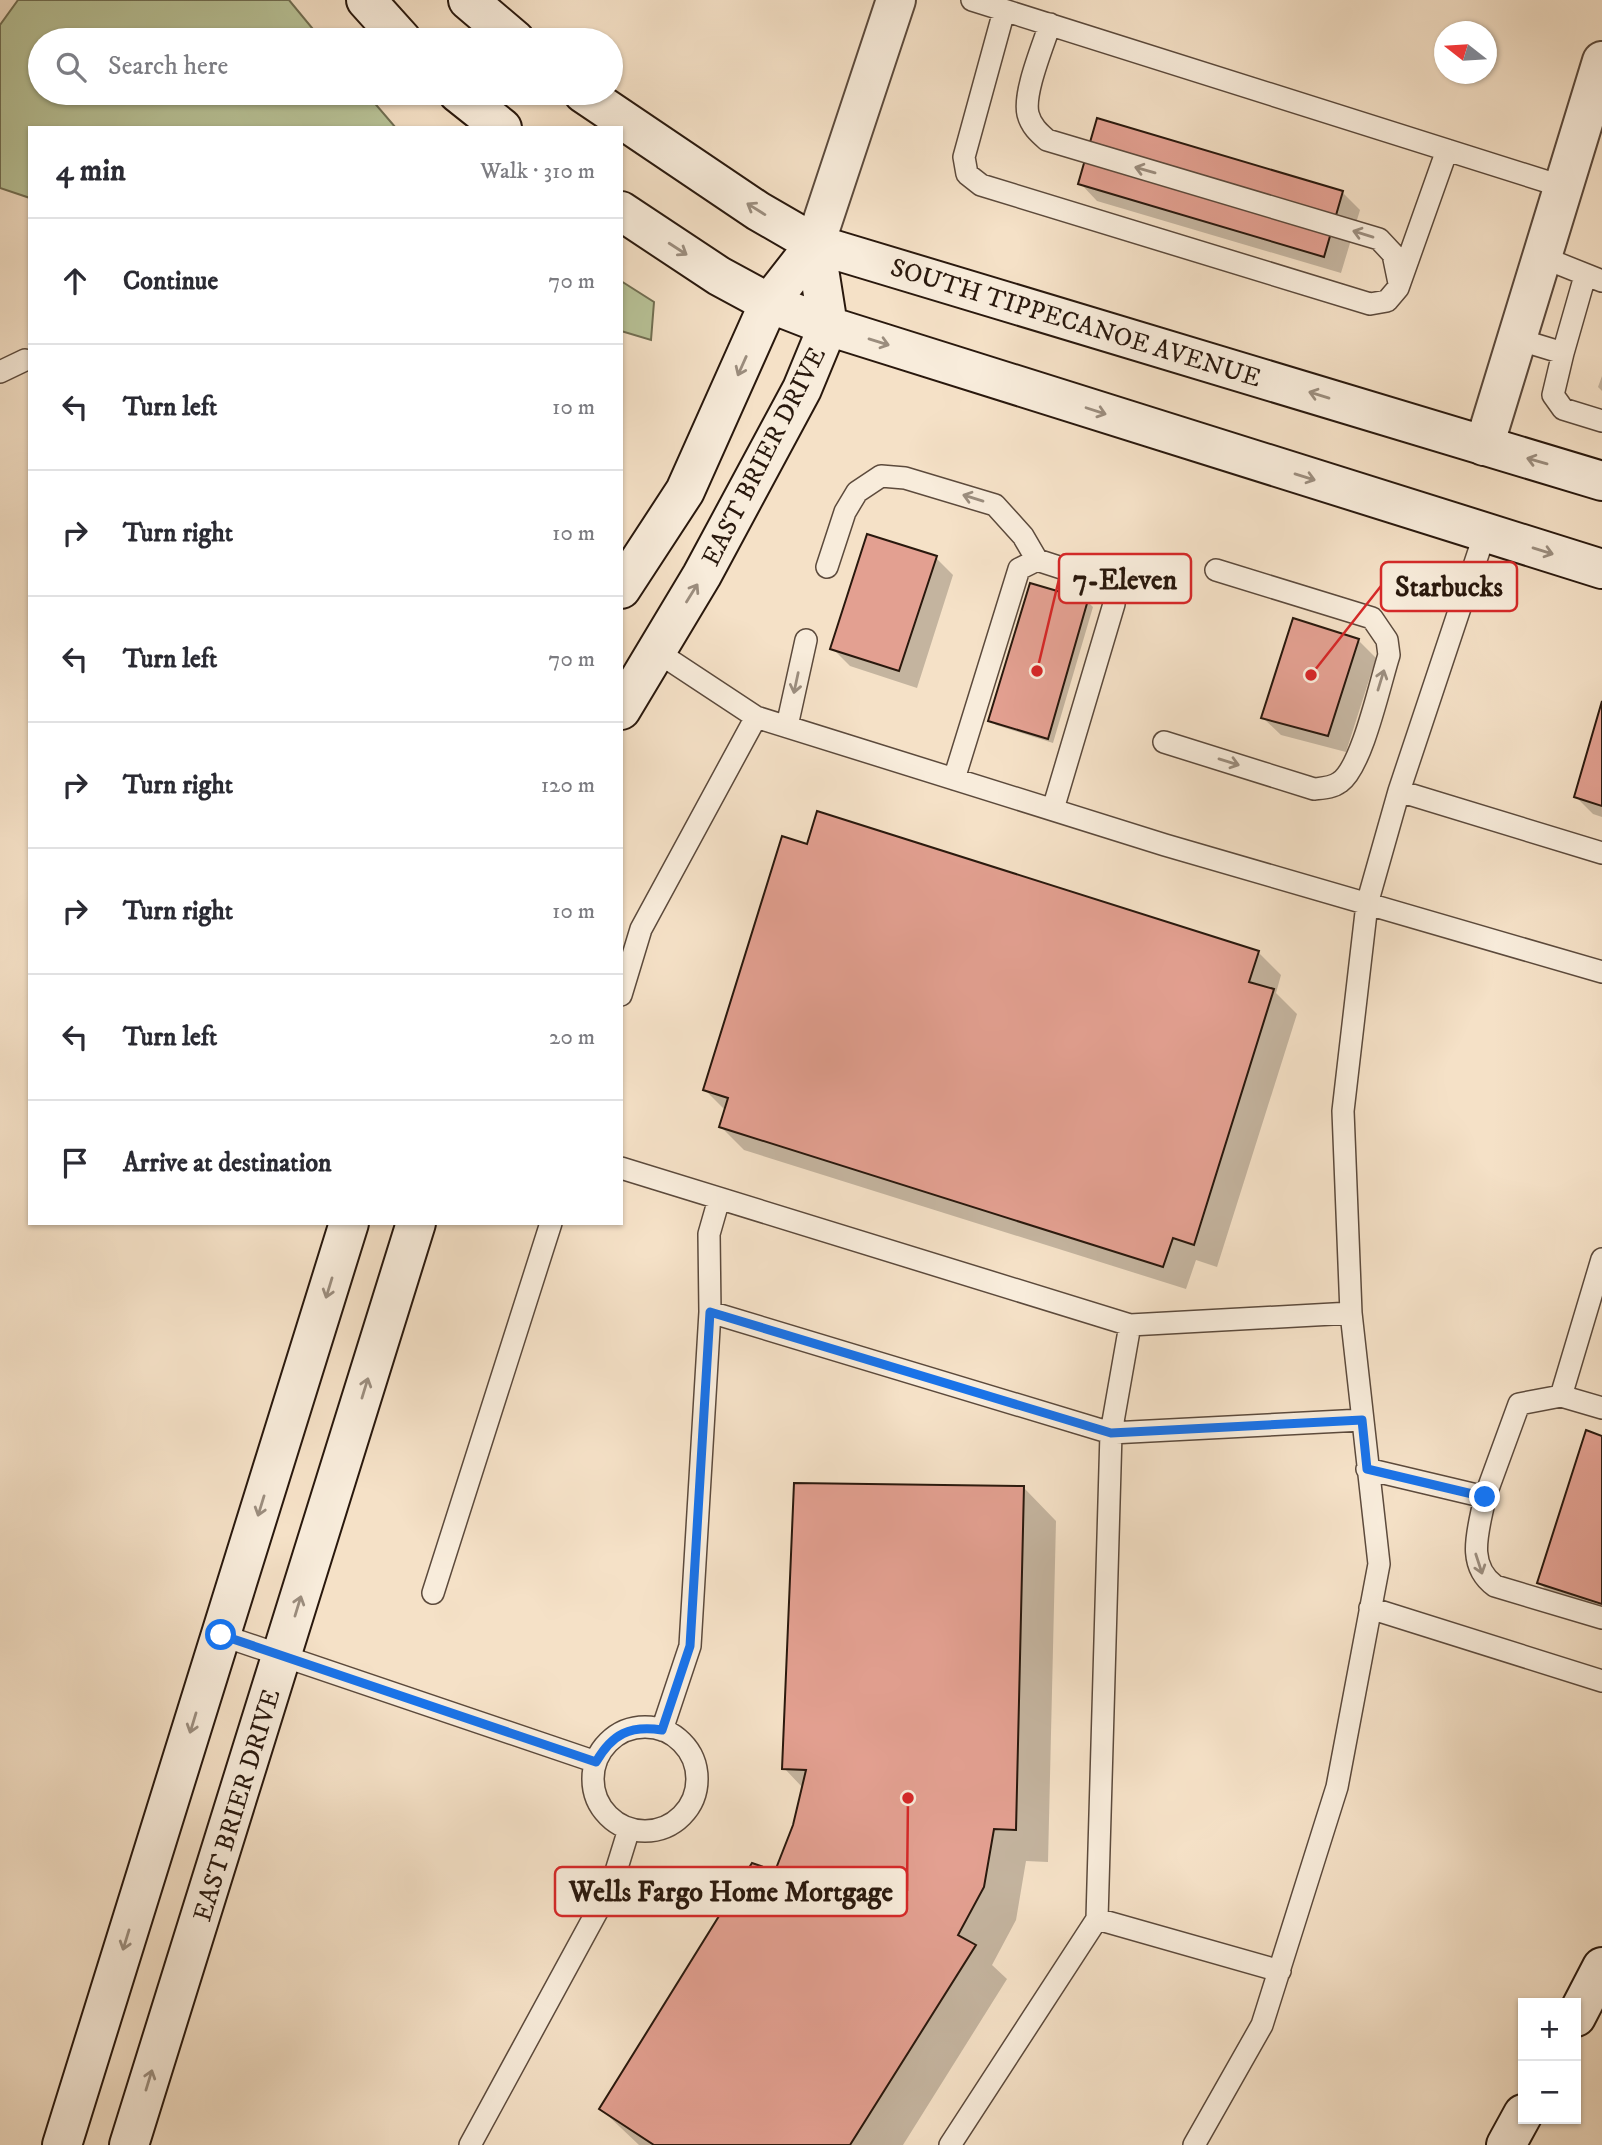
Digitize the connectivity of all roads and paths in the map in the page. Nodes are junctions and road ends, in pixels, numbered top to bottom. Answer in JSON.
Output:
{"nodes":[{"id":1,"x":366,"y":0,"type":"edge"},
{"id":2,"x":468,"y":0,"type":"edge"},
{"id":3,"x":896,"y":0,"type":"edge"},
{"id":4,"x":972,"y":0,"type":"edge"},
{"id":5,"x":1004,"y":11,"type":"junction"},
{"id":6,"x":1050,"y":24,"type":"junction"},
{"id":7,"x":391,"y":28,"type":"edge"},
{"id":8,"x":501,"y":28,"type":"edge"},
{"id":9,"x":1602,"y":61,"type":"edge"},
{"id":10,"x":473,"y":105,"type":"edge"},
{"id":11,"x":601,"y":105,"type":"edge"},
{"id":12,"x":499,"y":126,"type":"edge"},
{"id":13,"x":1447,"y":150,"type":"junction"},
{"id":14,"x":1564,"y":187,"type":"junction"},
{"id":15,"x":623,"y":212,"type":"edge"},
{"id":16,"x":815,"y":244,"type":"junction"},
{"id":17,"x":1542,"y":257,"type":"junction"},
{"id":18,"x":1594,"y":279,"type":"edge"},
{"id":19,"x":1400,"y":285,"type":"junction"},
{"id":20,"x":769,"y":303,"type":"junction"},
{"id":21,"x":828,"y":326,"type":"junction"},
{"id":22,"x":1517,"y":339,"type":"junction"},
{"id":23,"x":1563,"y":353,"type":"junction"},
{"id":24,"x":24,"y":360,"type":"dead end"},
{"id":25,"x":0,"y":372,"type":"edge"},
{"id":26,"x":1602,"y":421,"type":"edge"},
{"id":27,"x":1484,"y":446,"type":"junction"},
{"id":28,"x":1602,"y":481,"type":"edge"},
{"id":29,"x":1485,"y":533,"type":"junction"},
{"id":30,"x":1037,"y":560,"type":"junction"},
{"id":31,"x":827,"y":567,"type":"dead end"},
{"id":32,"x":1602,"y":569,"type":"edge"},
{"id":33,"x":1216,"y":570,"type":"dead end"},
{"id":34,"x":623,"y":586,"type":"edge"},
{"id":35,"x":806,"y":640,"type":"dead end"},
{"id":36,"x":656,"y":650,"type":"junction"},
{"id":37,"x":623,"y":707,"type":"edge"},
{"id":38,"x":757,"y":717,"type":"junction"},
{"id":39,"x":787,"y":726,"type":"junction"},
{"id":40,"x":1164,"y":742,"type":"dead end"},
{"id":41,"x":954,"y":779,"type":"junction"},
{"id":42,"x":1399,"y":791,"type":"junction"},
{"id":43,"x":1053,"y":809,"type":"junction"},
{"id":44,"x":1602,"y":853,"type":"edge"},
{"id":45,"x":1367,"y":904,"type":"junction"},
{"id":46,"x":1602,"y":972,"type":"edge"},
{"id":47,"x":623,"y":988,"type":"edge"},
{"id":48,"x":623,"y":1169,"type":"edge"},
{"id":49,"x":719,"y":1199,"type":"junction"},
{"id":50,"x":348,"y":1225,"type":"edge"},
{"id":51,"x":415,"y":1225,"type":"edge"},
{"id":52,"x":550,"y":1225,"type":"edge"},
{"id":53,"x":1602,"y":1259,"type":"edge"},
{"id":54,"x":710,"y":1312,"type":"junction"},
{"id":55,"x":1351,"y":1313,"type":"junction"},
{"id":56,"x":1130,"y":1325,"type":"junction"},
{"id":57,"x":1561,"y":1396,"type":"junction"},
{"id":58,"x":1602,"y":1408,"type":"edge"},
{"id":59,"x":1362,"y":1420,"type":"junction"},
{"id":60,"x":1111,"y":1433,"type":"junction"},
{"id":61,"x":1367,"y":1469,"type":"junction"},
{"id":62,"x":1485,"y":1497,"type":"junction"},
{"id":63,"x":433,"y":1593,"type":"dead end"},
{"id":64,"x":1370,"y":1608,"type":"junction"},
{"id":65,"x":1602,"y":1618,"type":"edge"},
{"id":66,"x":221,"y":1635,"type":"junction"},
{"id":67,"x":282,"y":1656,"type":"junction"},
{"id":68,"x":1602,"y":1681,"type":"edge"},
{"id":69,"x":662,"y":1730,"type":"junction"},
{"id":70,"x":596,"y":1762,"type":"junction"},
{"id":71,"x":629,"y":1829,"type":"junction"},
{"id":72,"x":1097,"y":1919,"type":"junction"},
{"id":73,"x":1602,"y":1967,"type":"edge"},
{"id":74,"x":1280,"y":1971,"type":"junction"},
{"id":75,"x":1581,"y":2007,"type":"edge"},
{"id":76,"x":1518,"y":2123,"type":"edge"},
{"id":77,"x":62,"y":2145,"type":"edge"},
{"id":78,"x":128,"y":2145,"type":"edge"},
{"id":79,"x":470,"y":2145,"type":"edge"},
{"id":80,"x":950,"y":2145,"type":"edge"},
{"id":81,"x":1194,"y":2145,"type":"edge"},
{"id":82,"x":1506,"y":2145,"type":"edge"}],
"edges":[{"from":1,"to":7,"type":"street"},
{"from":2,"to":8,"type":"street"},
{"from":3,"to":16,"type":"street"},
{"from":4,"to":5,"type":"lane"},
{"from":5,"to":6,"type":"lane"},
{"from":5,"to":19,"type":"lane"},
{"from":6,"to":13,"type":"lane"},
{"from":19,"to":6,"type":"lane","one_way":true},
{"from":9,"to":14,"type":"street"},
{"from":10,"to":12,"type":"street"},
{"from":16,"to":11,"type":"street","name":"SOUTH TIPPECANOE AVENUE","one_way":true},
{"from":13,"to":14,"type":"lane"},
{"from":13,"to":19,"type":"lane"},
{"from":14,"to":17,"type":"street"},
{"from":15,"to":20,"type":"street","one_way":true},
{"from":16,"to":20,"type":"street","name":"EAST BRIER DRIVE"},
{"from":16,"to":21,"type":"street","name":"EAST BRIER DRIVE"},
{"from":27,"to":16,"type":"street","name":"SOUTH TIPPECANOE AVENUE","one_way":true},
{"from":17,"to":18,"type":"lane"},
{"from":17,"to":22,"type":"street"},
{"from":18,"to":23,"type":"lane"},
{"from":20,"to":21,"type":"street"},
{"from":20,"to":34,"type":"street","name":"EAST BRIER DRIVE","one_way":true},
{"from":21,"to":29,"type":"street","one_way":true},
{"from":36,"to":21,"type":"street","name":"EAST BRIER DRIVE","one_way":true},
{"from":22,"to":23,"type":"lane"},
{"from":22,"to":27,"type":"street"},
{"from":23,"to":26,"type":"lane"},
{"from":24,"to":25,"type":"lane"},
{"from":28,"to":27,"type":"street","name":"SOUTH TIPPECANOE AVENUE","one_way":true},
{"from":29,"to":32,"type":"street","one_way":true},
{"from":29,"to":42,"type":"lane"},
{"from":30,"to":31,"type":"lane","one_way":true},
{"from":30,"to":41,"type":"lane"},
{"from":30,"to":43,"type":"lane"},
{"from":40,"to":33,"type":"lane","one_way":true},
{"from":35,"to":39,"type":"lane","one_way":true},
{"from":36,"to":37,"type":"street","name":"EAST BRIER DRIVE"},
{"from":36,"to":38,"type":"lane"},
{"from":38,"to":39,"type":"lane"},
{"from":38,"to":47,"type":"lane"},
{"from":39,"to":41,"type":"lane"},
{"from":41,"to":43,"type":"lane"},
{"from":42,"to":44,"type":"lane"},
{"from":42,"to":45,"type":"lane"},
{"from":43,"to":45,"type":"lane"},
{"from":45,"to":46,"type":"lane"},
{"from":45,"to":55,"type":"lane"},
{"from":48,"to":49,"type":"lane"},
{"from":49,"to":54,"type":"lane"},
{"from":49,"to":56,"type":"lane"},
{"from":50,"to":66,"type":"street","one_way":true},
{"from":67,"to":51,"type":"street","name":"EAST BRIER DRIVE","one_way":true},
{"from":52,"to":63,"type":"lane"},
{"from":53,"to":57,"type":"lane"},
{"from":54,"to":60,"type":"lane"},
{"from":54,"to":69,"type":"lane"},
{"from":55,"to":56,"type":"lane"},
{"from":55,"to":59,"type":"lane"},
{"from":56,"to":60,"type":"lane"},
{"from":57,"to":58,"type":"lane"},
{"from":57,"to":62,"type":"lane"},
{"from":59,"to":60,"type":"lane"},
{"from":59,"to":61,"type":"lane"},
{"from":60,"to":72,"type":"lane"},
{"from":61,"to":62,"type":"lane"},
{"from":61,"to":64,"type":"lane"},
{"from":62,"to":65,"type":"lane","one_way":true},
{"from":64,"to":68,"type":"lane"},
{"from":64,"to":74,"type":"lane"},
{"from":66,"to":67,"type":"lane"},
{"from":66,"to":77,"type":"street","one_way":true},
{"from":67,"to":70,"type":"lane"},
{"from":78,"to":67,"type":"street","name":"EAST BRIER DRIVE","one_way":true},
{"from":69,"to":70,"type":"lane"},
{"from":69,"to":71,"type":"lane"},
{"from":70,"to":71,"type":"lane"},
{"from":71,"to":79,"type":"lane"},
{"from":72,"to":74,"type":"lane"},
{"from":72,"to":80,"type":"lane"},
{"from":73,"to":75,"type":"street"},
{"from":74,"to":81,"type":"lane"},
{"from":76,"to":82,"type":"street"}]}
